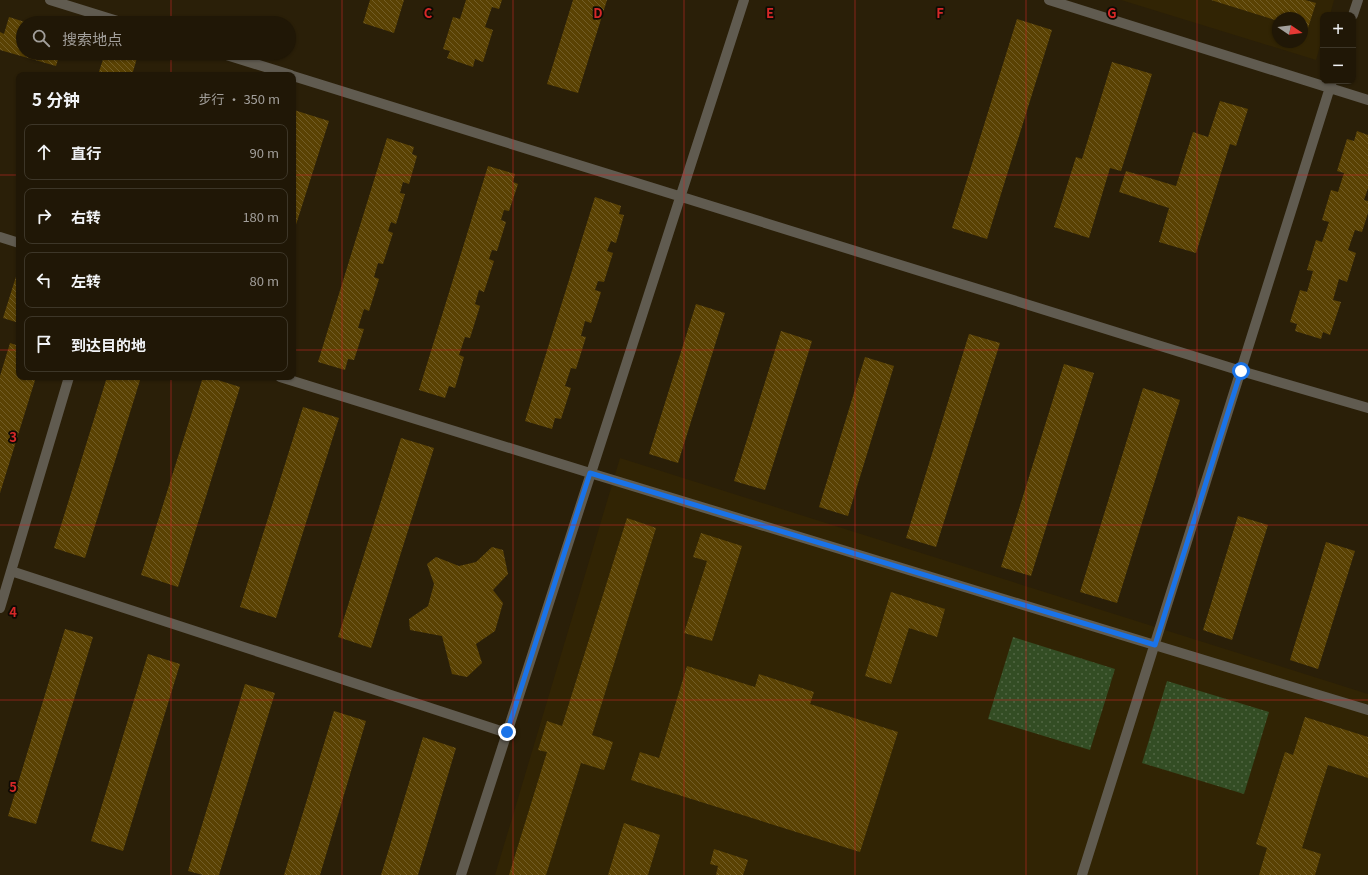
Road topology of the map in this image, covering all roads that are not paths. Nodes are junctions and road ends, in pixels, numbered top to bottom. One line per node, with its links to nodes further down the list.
1 (50, 0): 6 (lane)
2 (744, 0): 13 (lane)
3 (1049, 0): 10 (lane)
4 (1358, 0): 5 (lane)
5 (1354, 12)
6 (101, 16)
7 (243, 60): 8 (lane)
8 (282, 72)
9 (296, 76): 13 (lane)
10 (1320, 81)
11 (1331, 84): 12 (lane); 16 (lane)
12 (1368, 100)
13 (680, 196): 16 (lane); 20 (lane)
14 (0, 237): 15 (lane)
15 (16, 242)
16 (1241, 371): 19 (lane); 23 (lane)
17 (68, 380): 21 (lane)
18 (290, 380): 20 (lane)
19 (1368, 408)
20 (590, 473): 23 (lane); 25 (lane)
21 (11, 571): 22 (lane); 25 (lane)
22 (0, 608)
23 (1155, 645): 24 (lane); 27 (lane)
24 (1368, 710)
25 (507, 732): 26 (lane)
26 (461, 875)
27 (1082, 875)

